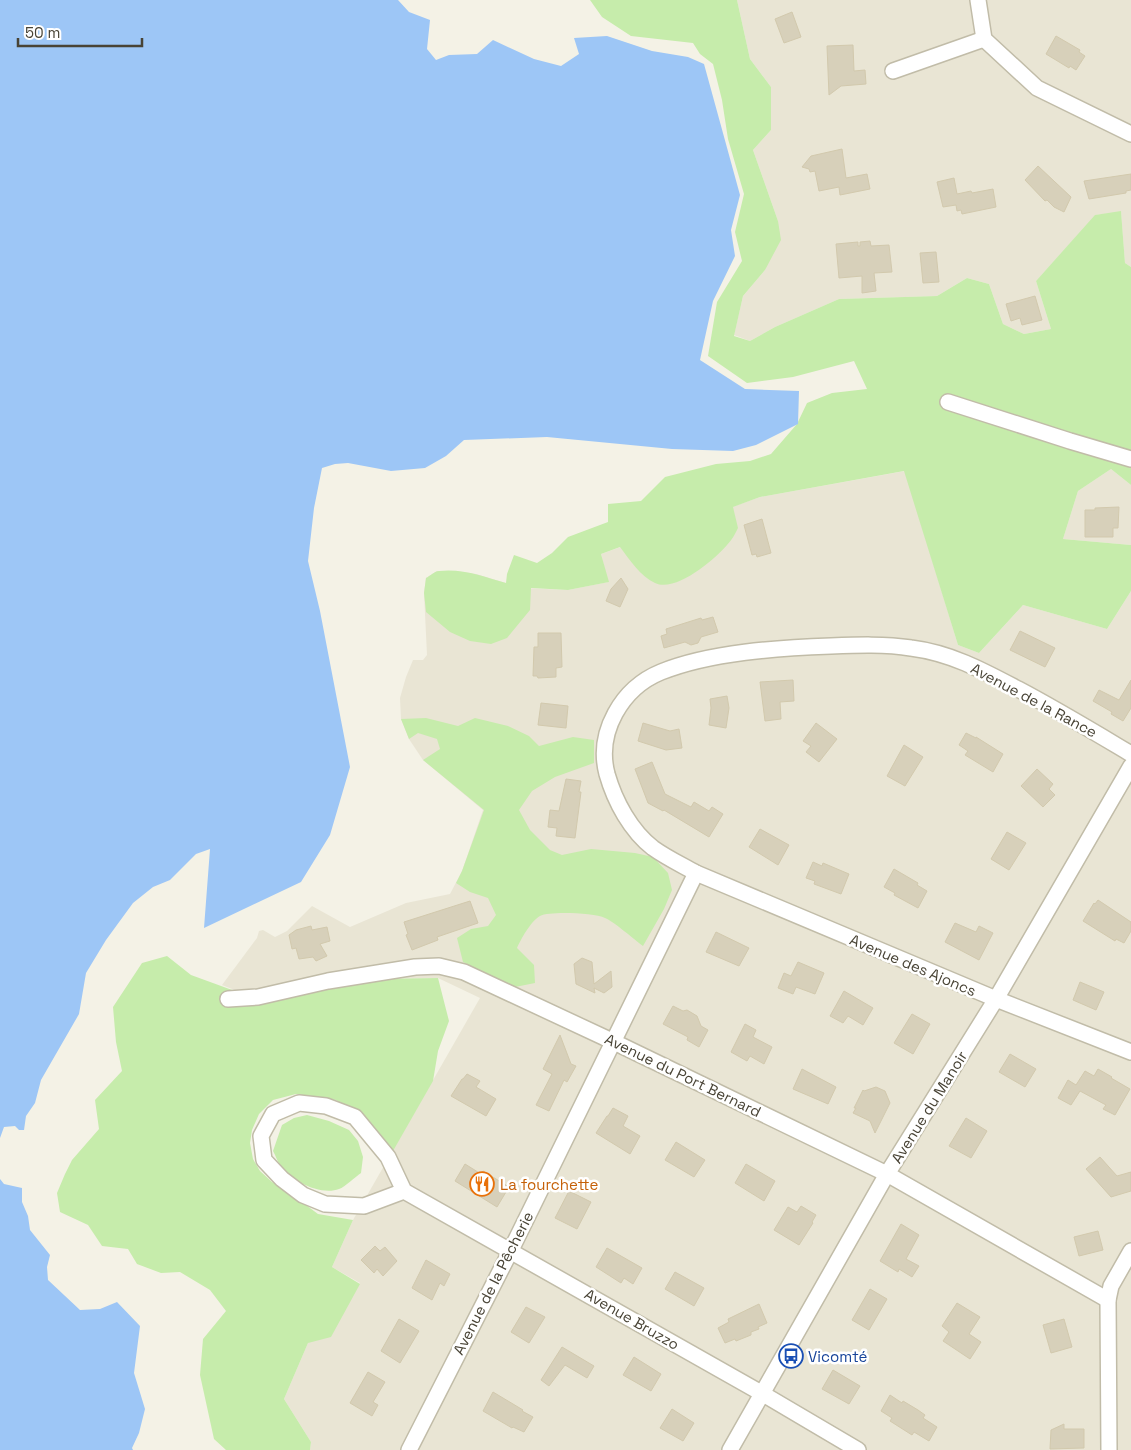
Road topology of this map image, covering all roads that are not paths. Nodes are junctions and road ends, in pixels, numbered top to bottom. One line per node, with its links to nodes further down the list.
1 (978, 0): 2 (street)
2 (984, 39): 3 (street); 4 (street)
3 (893, 71)
4 (1131, 134)
5 (948, 402): 6 (street)
6 (1131, 459)
7 (1131, 754): 9 (street, Avenue de la Rance)
8 (1131, 766): 11 (street, Avenue du Manoir)
9 (696, 873): 11 (street, Avenue des Ajoncs); 12 (street, Avenue de la Pêcherie)
10 (228, 998): 12 (street, Avenue du Port Bernard)
11 (996, 1000): 13 (street, Avenue des Ajoncs); 14 (street, Avenue du Manoir)
12 (614, 1042): 14 (street, Avenue du Port Bernard); 16 (street, Avenue de la Pêcherie)
13 (1131, 1052)
14 (887, 1174): 18 (street, Avenue du Port Bernard); 19 (street, Avenue du Manoir)
15 (404, 1190): 15 (street); 16 (street, Avenue Bruzzo)
16 (511, 1250): 19 (street, Avenue Bruzzo); 20 (street, Avenue de la Pêcherie)
17 (1131, 1251): 18 (street)
18 (1108, 1300): 23 (street)
19 (763, 1394): 21 (street, Avenue du Manoir); 22 (street, Avenue Bruzzo)
20 (409, 1450)
21 (730, 1450)
22 (858, 1450)
23 (1109, 1450)

